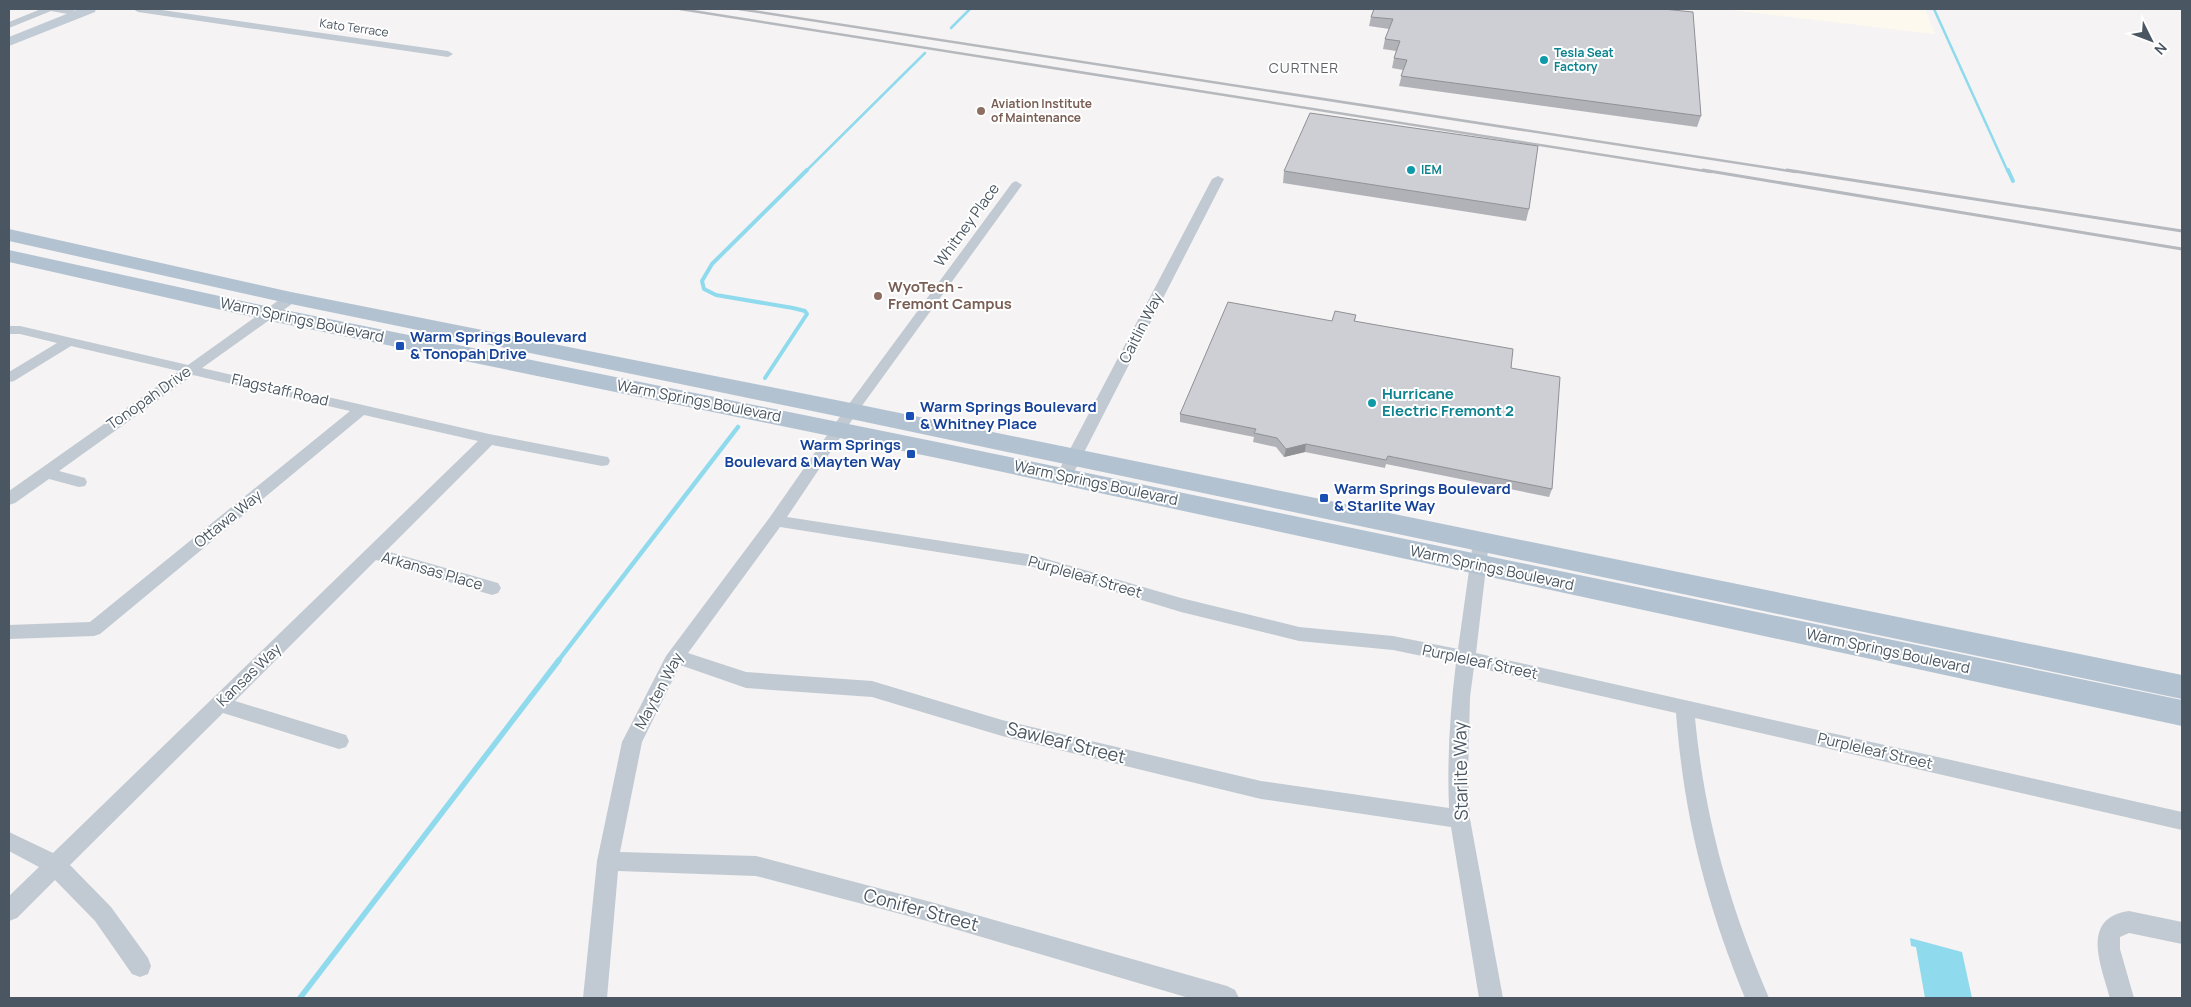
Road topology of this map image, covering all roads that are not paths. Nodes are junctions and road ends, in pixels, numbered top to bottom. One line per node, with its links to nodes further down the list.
1 (48, 9): 5 (street)
2 (55, 9): 4 (street)
3 (138, 9): 7 (street, Kato Terrace)
4 (84, 11): 6 (street)
5 (9, 25)
6 (9, 42)
7 (448, 54)
8 (1218, 179): 24 (street, Caitlin Way)
9 (1016, 185): 21 (street, Whitney Place)
10 (9, 235): 12 (main road, Warm Springs Boulevard)
11 (9, 256): 13 (main road, Warm Springs Boulevard)
12 (291, 298): 13 (street, Tonopah Drive); 17 (main road, Warm Springs Boulevard)
13 (270, 314): 16 (main road, Warm Springs Boulevard); 18 (street, Tonopah Drive)
14 (9, 330): 15 (street, Flagstaff Road)
15 (70, 341): 18 (street, Flagstaff Road); 19 (street)
16 (457, 352): 17 (main road); 21 (main road, Warm Springs Boulevard)
17 (576, 356): 21 (main road, Warm Springs Boulevard)
18 (190, 369): 20 (street, Flagstaff Road); 25 (street, Tonopah Drive)
19 (9, 378)
20 (362, 409): 22 (street, Flagstaff Road); 32 (street, Ottawa Way)
21 (844, 420): 24 (main road, Warm Springs Boulevard); 28 (street, Mayten Way)
22 (490, 439): 23 (street, Flagstaff Road); 29 (street, Kansas Way)
23 (602, 461)
24 (1069, 467): 30 (main road, Warm Springs Boulevard)
25 (45, 472): 26 (street); 27 (street, Tonopah Drive)
26 (80, 482)
27 (9, 499)
28 (776, 521): 33 (street, Mayten Way); 34 (street, Purpleleaf Street)
29 (373, 553): 31 (street, Arkansas Place); 36 (street, Kansas Way)
30 (1480, 554): 34 (street, Starlite Way); 35 (main road, Warm Springs Boulevard); 38 (main road, Warm Springs Boulevard)
31 (492, 588)
32 (9, 632)
33 (675, 656): 40 (street, Sawleaf Street); 43 (street, Mayten Way)
34 (1467, 658): 37 (street, Purpleleaf Street); 40 (street, Starlite Way)
35 (2182, 687)
36 (219, 704): 39 (street); 44 (street, Kansas Way)
37 (1685, 708): 41 (street, Purpleleaf Street); 51 (street)
38 (2182, 713)
39 (339, 741)
40 (1460, 820): 50 (street, Starlite Way)
41 (2182, 821)
42 (9, 841): 44 (street)
43 (608, 861): 48 (street, Mayten Way); 49 (street, Conifer Street)
44 (55, 865): 45 (street, Kansas Way); 47 (street)
45 (9, 910)
46 (2182, 933): 52 (street)
47 (140, 966)
48 (595, 998)
49 (1227, 998)
50 (1491, 998)
51 (1757, 998)
52 (2122, 998)

